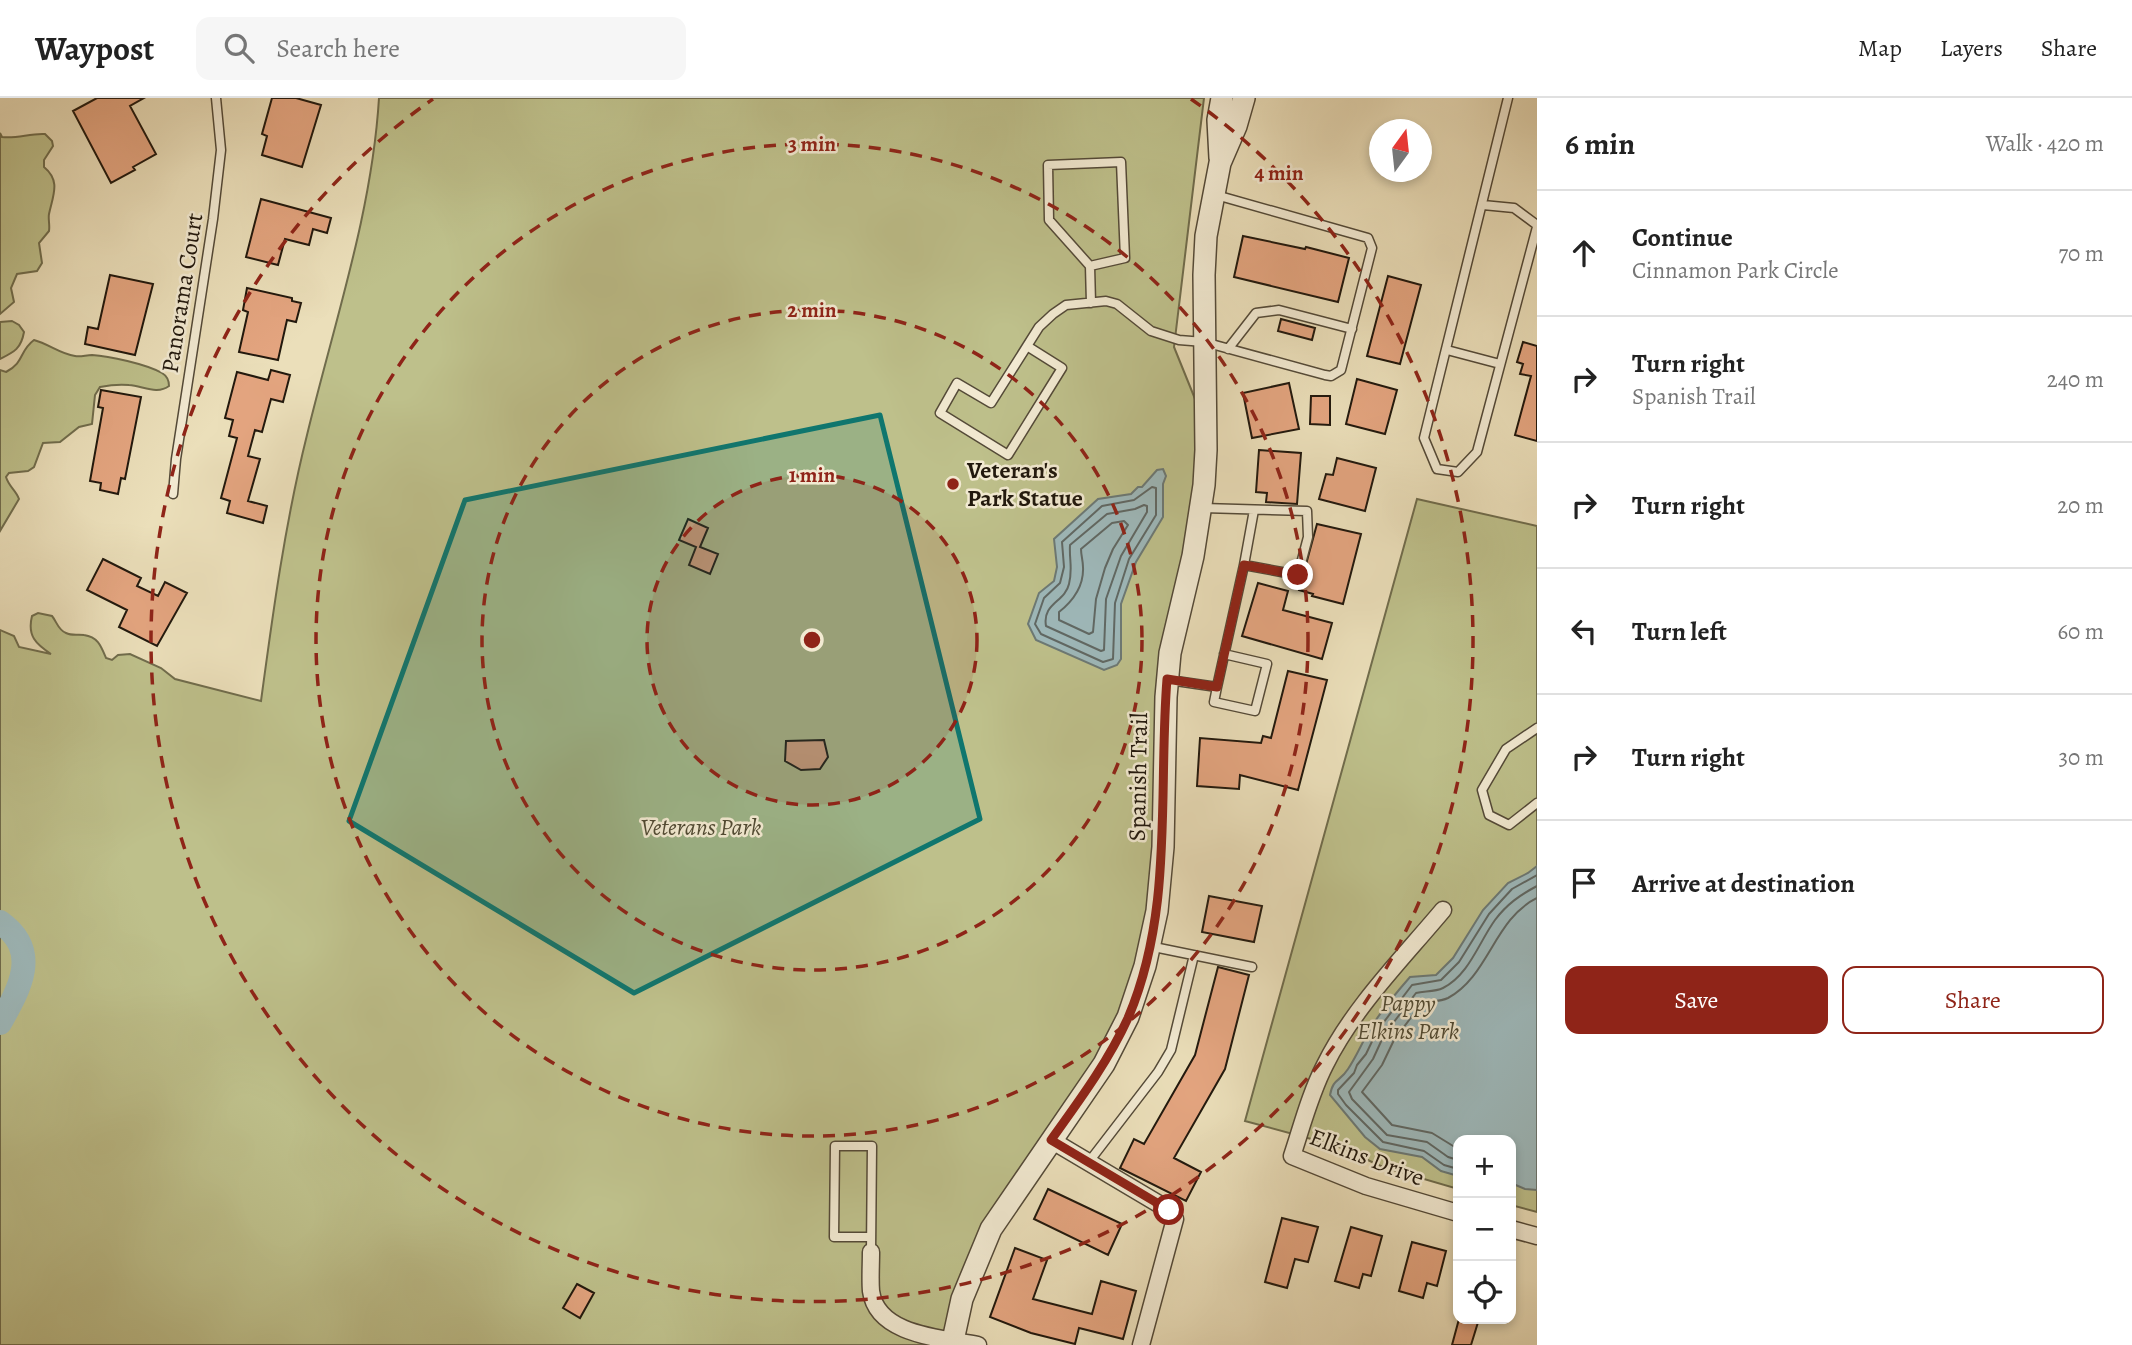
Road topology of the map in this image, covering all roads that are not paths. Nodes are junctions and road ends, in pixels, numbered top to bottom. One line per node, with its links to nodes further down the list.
1 (216, 98): 17 (lane, Panorama Court)
2 (1222, 98): 5 (street, Spanish Trail)
3 (1244, 98): 5 (street, Spanish Trail)
4 (1508, 98): 7 (lane)
5 (1220, 163): 6 (street, Spanish Trail)
6 (1213, 194): 11 (lane); 12 (street, Spanish Trail)
7 (1483, 205): 8 (lane); 15 (lane)
8 (1537, 226): 16 (lane)
9 (1090, 266): 9 (lane); 10 (lane)
10 (1091, 303): 12 (lane); 13 (lane)
11 (1352, 329): 14 (lane); 14 (lane)
12 (1204, 342): 14 (lane); 18 (street, Spanish Trail)
13 (1027, 346): 13 (lane)
14 (1228, 349)
15 (1447, 349): 16 (lane); 16 (lane)
16 (1500, 364)
17 (173, 494)
18 (1200, 508): 19 (lane); 22 (street, Spanish Trail)
19 (1254, 510): 20 (lane); 20 (lane)
20 (1244, 565): 21 (lane)
21 (1224, 654): 23 (lane); 23 (lane)
22 (1167, 679): 23 (lane); 27 (street, Spanish Trail)
23 (1217, 687)
24 (1537, 728): 25 (lane)
25 (1537, 803)
26 (1443, 910): 32 (street, Elkins Drive)
27 (1149, 946): 28 (lane); 30 (street, Spanish Trail)
28 (1194, 956): 29 (lane); 31 (lane)
29 (1252, 967)
30 (1051, 1140): 31 (street); 36 (street, Spanish Trail)
31 (1088, 1163): 38 (street)
32 (1453, 1212)
33 (1516, 1230): 34 (street)
34 (1537, 1236)
35 (871, 1244): 35 (lane); 36 (street)
36 (952, 1342): 37 (street)
37 (978, 1345)
38 (1141, 1345)

